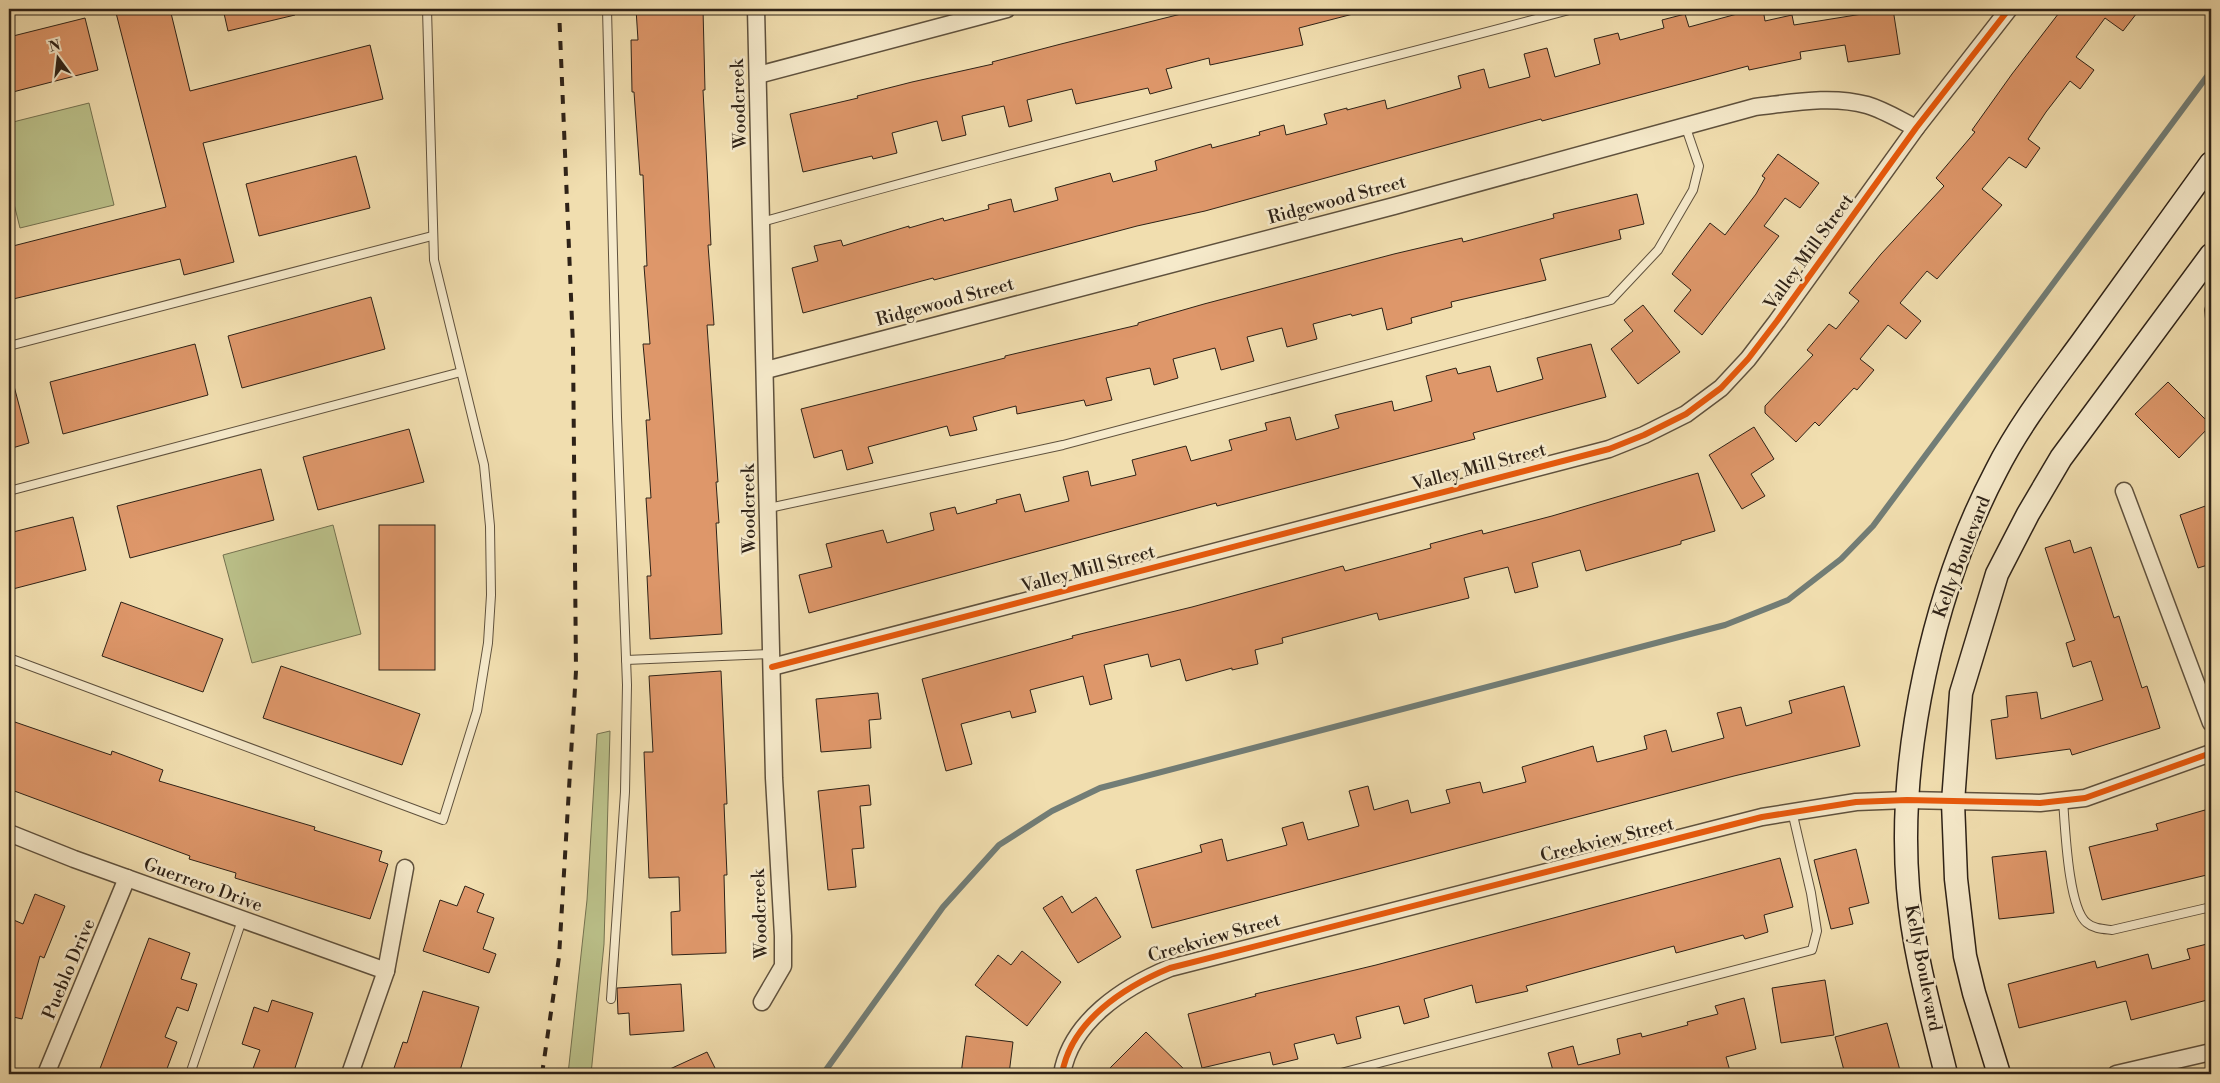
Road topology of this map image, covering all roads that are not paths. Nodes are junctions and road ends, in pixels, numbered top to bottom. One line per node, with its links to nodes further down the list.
1 (427, 9): 12 (lane)
2 (607, 9): 23 (lane)
3 (756, 9): 7 (street, Woodcreek)
4 (1007, 9): 7 (street)
5 (1573, 9): 11 (lane)
6 (2009, 9): 9 (street, Valley Mill Street)
7 (758, 74): 11 (street, Woodcreek)
8 (1686, 128): 9 (street, Ridgewood Street); 17 (street, Ridgewood Street); 21 (lane)
9 (1916, 128): 24 (street, Valley Mill Street)
10 (2211, 163): 27 (main road, Kelly Boulevard)
11 (762, 222): 17 (street, Woodcreek)
12 (432, 236): 16 (lane); 18 (lane)
13 (2211, 255): 29 (main road)
14 (2211, 304): 15 (lane)
15 (2211, 327)
16 (9, 346)
17 (766, 370): 21 (street, Woodcreek)
18 (461, 372): 19 (lane); 22 (lane)
19 (9, 491)
20 (2124, 492): 25 (street)
21 (769, 508): 24 (street, Woodcreek)
22 (9, 658)
23 (626, 660): 24 (lane); 37 (lane)
24 (772, 660): 38 (street, Woodcreek)
25 (2211, 723)
26 (2211, 753): 28 (street, Creekview Street)
27 (1908, 800): 29 (street, Creekview Street); 30 (street, Creekview Street); 45 (main road, Kelly Boulevard)
28 (2063, 800): 29 (street, Creekview Street); 34 (lane)
29 (1952, 802): 46 (main road)
30 (1792, 811): 43 (street, Creekview Street); 44 (lane)
31 (9, 833): 33 (street, Guerrero Drive)
32 (405, 868): 36 (street)
33 (127, 878): 35 (street, Guerrero Drive); 40 (street, Pueblo Drive)
34 (2211, 908)
35 (242, 920): 36 (street, Guerrero Drive); 41 (lane)
36 (386, 971): 42 (street)
37 (611, 998)
38 (762, 1002)
39 (2211, 1052): 47 (street)
40 (46, 1074)
41 (190, 1074)
42 (350, 1074)
43 (1062, 1074)
44 (1337, 1074)
45 (1946, 1074)
46 (1999, 1074)
47 (2116, 1074)

